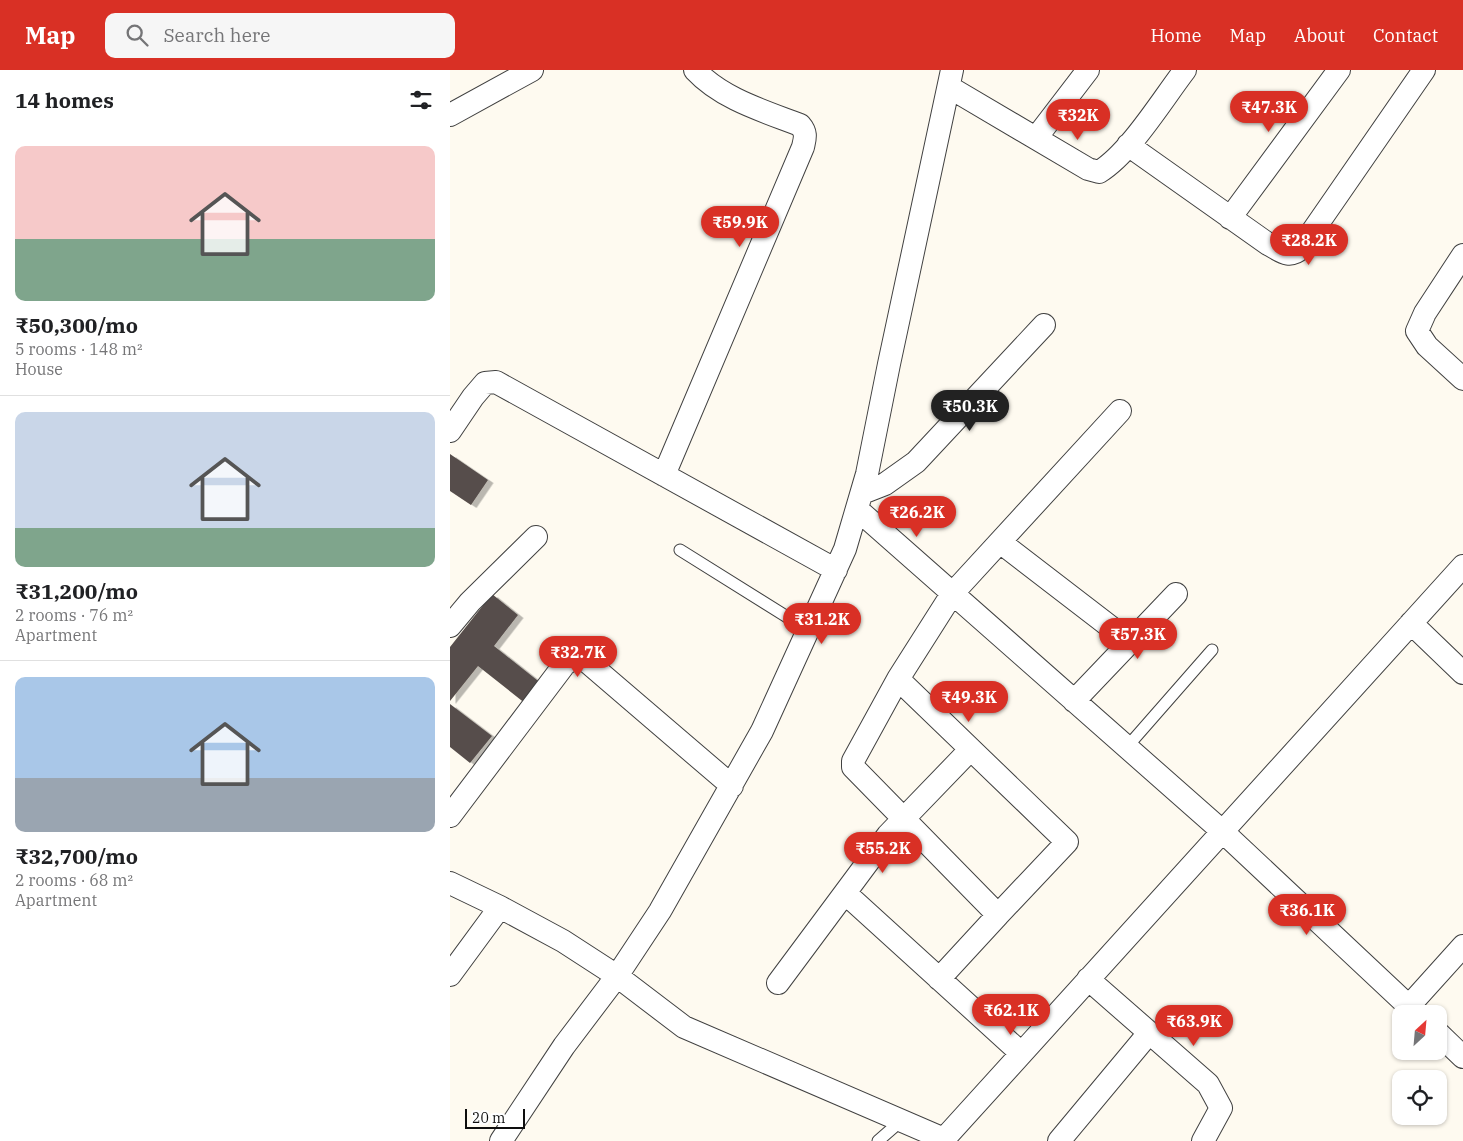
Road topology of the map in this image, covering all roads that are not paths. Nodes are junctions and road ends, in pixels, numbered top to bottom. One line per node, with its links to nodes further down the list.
1 (532, 70): 8 (street)
2 (695, 70): 17 (street)
3 (1088, 70): 9 (street)
4 (1185, 70): 10 (street)
5 (1339, 70): 11 (street)
6 (1424, 70): 11 (street)
7 (951, 79): 9 (street); 18 (street)
8 (450, 115)
9 (1036, 138): 10 (street)
10 (1128, 146): 11 (street)
11 (1230, 218)
12 (1463, 255): 14 (street)
13 (1044, 324): 18 (street)
14 (1463, 379)
15 (1120, 412): 20 (street)
16 (450, 431): 17 (street)
17 (664, 475): 23 (street)
18 (860, 501): 23 (street); 24 (street)
19 (536, 537): 27 (street)
20 (1000, 542): 24 (street); 29 (street)
21 (680, 550): 28 (lane)
22 (1463, 566): 26 (street)
23 (836, 570): 28 (street)
24 (952, 594): 32 (street); 33 (street)
25 (1176, 594): 29 (street)
26 (1411, 623): 31 (street); 39 (street)
27 (450, 626)
28 (808, 630): 36 (street)
29 (1130, 642): 33 (street)
30 (1212, 650): 34 (lane)
31 (1463, 673)
32 (898, 679): 35 (street); 38 (street)
33 (1074, 701): 34 (street)
34 (1127, 747): 39 (street)
35 (970, 750): 38 (street); 43 (street)
36 (732, 786): 37 (street); 46 (street)
37 (450, 816)
38 (904, 818): 41 (street); 43 (street)
39 (1222, 831): 48 (street); 50 (street)
40 (450, 883): 42 (street)
41 (845, 893): 47 (street); 49 (street)
42 (500, 907): 45 (street); 46 (street)
43 (998, 915): 47 (street)
44 (1463, 946): 51 (street)
45 (450, 975)
46 (618, 976): 56 (street); 58 (street)
47 (939, 979): 54 (street)
48 (1088, 980): 52 (street); 54 (street)
49 (778, 982)
50 (1408, 1005)
51 (1417, 1005)
52 (1149, 1033): 60 (street); 61 (street)
53 (1448, 1043): 55 (street)
54 (1021, 1053): 57 (street)
55 (1463, 1057)
56 (902, 1120): 57 (street); 59 (lane)
57 (946, 1140)
58 (501, 1141)
59 (878, 1141)
60 (1059, 1141)
61 (1203, 1141)

